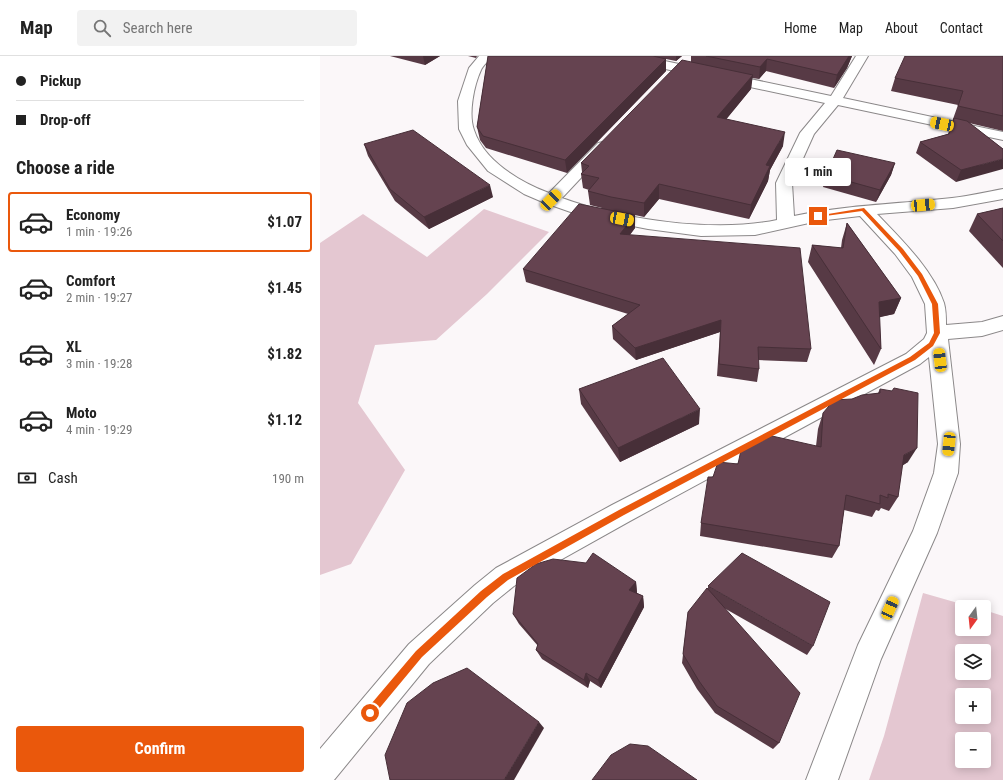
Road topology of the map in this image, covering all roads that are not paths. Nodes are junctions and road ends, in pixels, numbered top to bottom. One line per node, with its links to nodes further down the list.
1 (486, 56): 11 (street)
2 (623, 56): 5 (street)
3 (689, 56): 5 (street)
4 (862, 56): 7 (street)
5 (678, 68): 6 (street); 7 (street)
6 (667, 80)
7 (834, 102): 8 (street); 13 (street)
8 (1003, 136)
9 (612, 137): 11 (street)
10 (1003, 194): 12 (street)
11 (551, 200): 13 (street)
12 (864, 210): 13 (street); 15 (street)
13 (786, 223)
14 (1003, 323): 15 (street)
15 (937, 333): 16 (street); 17 (street)
16 (320, 773)
17 (822, 780)

